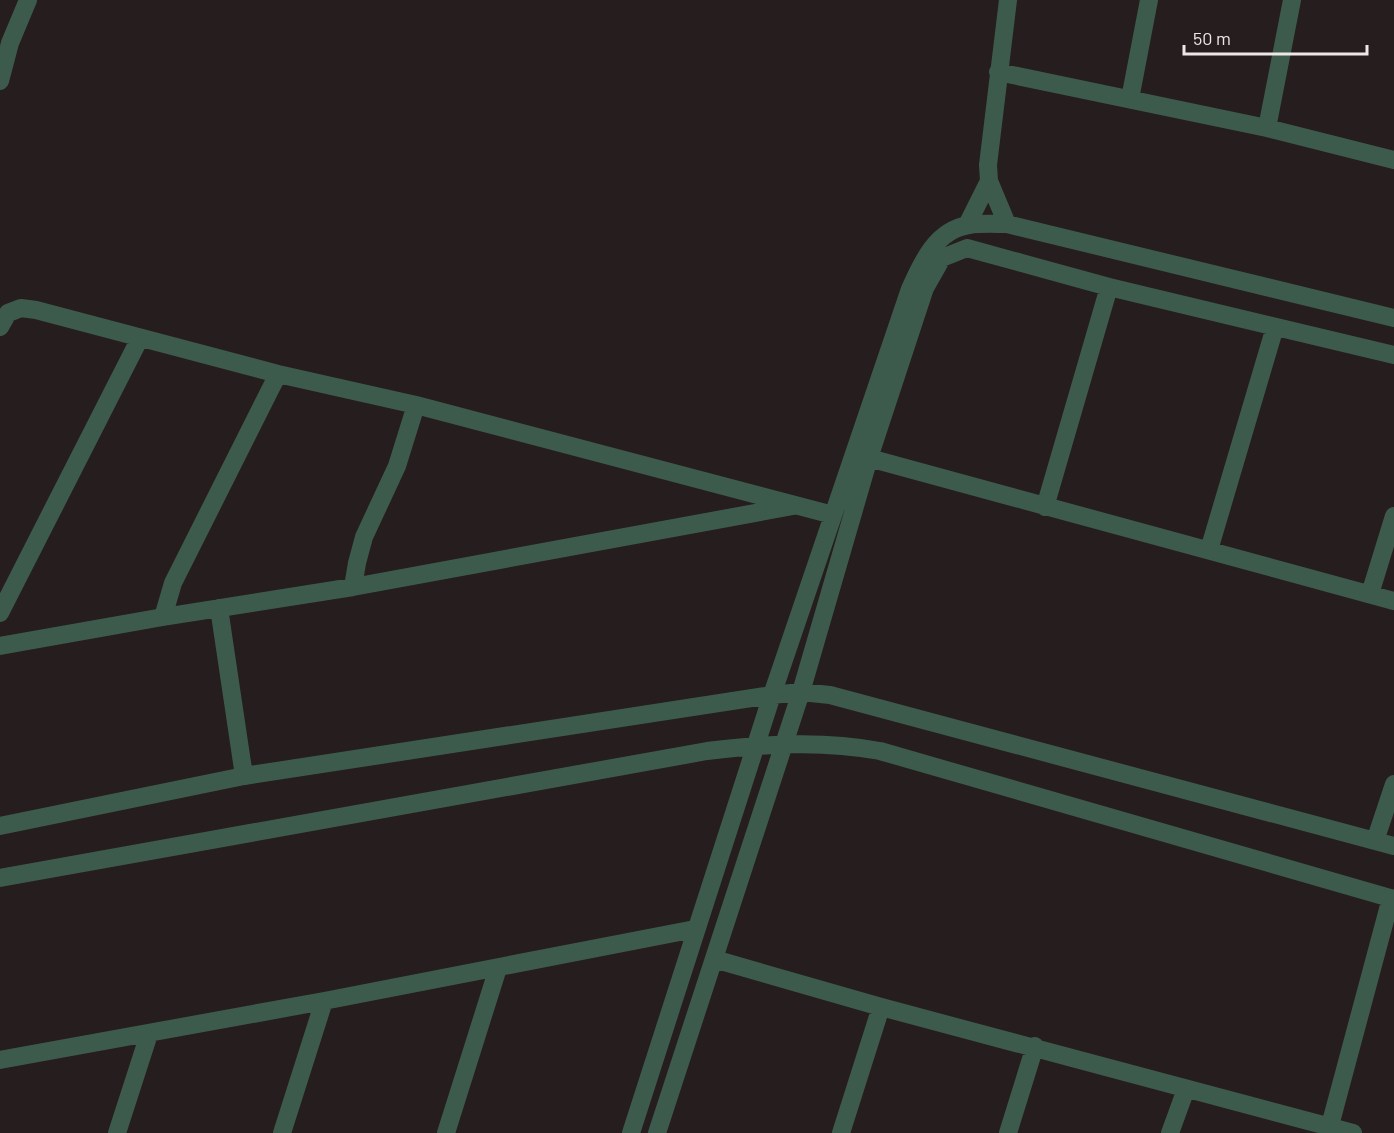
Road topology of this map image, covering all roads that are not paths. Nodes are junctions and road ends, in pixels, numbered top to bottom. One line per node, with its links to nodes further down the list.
1 (27, 0): 6 (street)
2 (1008, 0): 5 (street)
3 (1149, 0): 7 (street)
4 (1292, 0): 8 (street)
5 (998, 72): 7 (street); 10 (street)
6 (0, 81)
7 (1130, 99): 8 (street)
8 (1267, 128): 9 (street)
9 (1394, 160)
10 (989, 181): 11 (street); 12 (street)
11 (1007, 224): 12 (street); 14 (street)
12 (967, 225): 24 (street)
13 (1109, 287): 16 (street); 21 (street); 23 (street)
14 (1394, 318)
15 (0, 327): 17 (street)
16 (1275, 327): 18 (street); 26 (street)
17 (140, 338): 19 (street); 31 (street)
18 (1394, 355)
19 (278, 374): 20 (street); 32 (street)
20 (416, 405): 22 (street); 27 (street)
21 (869, 458): 23 (street); 34 (street)
22 (798, 506): 24 (street); 27 (street)
23 (1045, 507): 26 (street)
24 (833, 515): 35 (street)
25 (1394, 516): 28 (street)
26 (1209, 550): 28 (street)
27 (353, 587): 30 (street)
28 (1370, 594): 29 (street)
29 (1394, 601)
30 (219, 608): 32 (street); 38 (street)
31 (0, 613)
32 (163, 617): 33 (street)
33 (0, 646)
34 (801, 692): 35 (street); 36 (street); 41 (street)
35 (772, 695): 37 (street); 38 (street)
36 (784, 744): 37 (street); 44 (street); 46 (street)
37 (757, 745): 43 (street); 45 (street)
38 (244, 776): 40 (street)
39 (1394, 784): 41 (street)
40 (0, 826)
41 (1375, 841): 42 (street)
42 (1394, 846)
43 (0, 878)
44 (1393, 898): 54 (street)
45 (695, 929): 47 (street); 58 (street)
46 (714, 959): 49 (street); 59 (street)
47 (498, 968): 48 (street); 57 (street)
48 (324, 1001): 50 (street); 56 (street)
49 (882, 1007): 51 (street); 60 (street)
50 (149, 1034): 52 (street); 55 (street)
51 (1035, 1046): 53 (street); 61 (street)
52 (0, 1060)
53 (1186, 1089): 54 (street); 62 (street)
54 (1329, 1130): 63 (street)
55 (117, 1133)
56 (282, 1133)
57 (446, 1133)
58 (631, 1133)
59 (657, 1133)
60 (841, 1133)
61 (1008, 1133)
62 (1170, 1133)
63 (1353, 1133)

